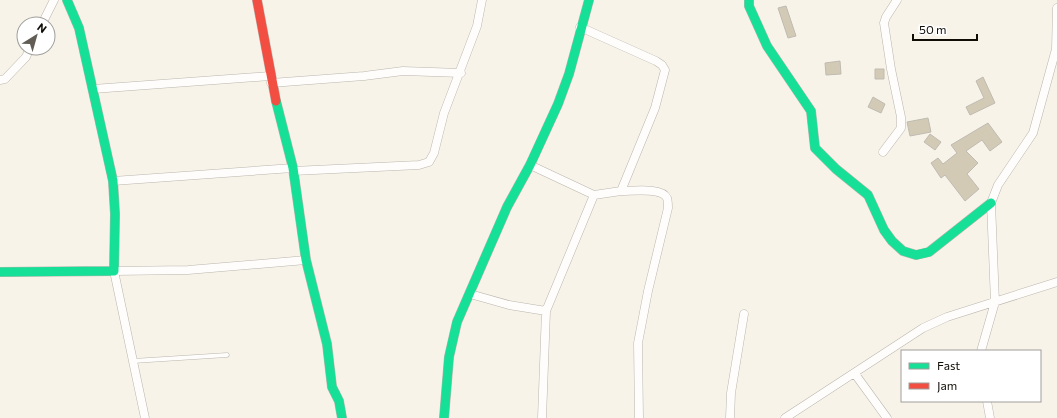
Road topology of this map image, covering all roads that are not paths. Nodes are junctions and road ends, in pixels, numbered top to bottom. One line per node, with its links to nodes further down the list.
1 (54, 0): 9 (street)
2 (67, 0): 15 (street)
3 (257, 0): 14 (street)
4 (482, 0): 12 (street)
5 (589, 0): 10 (street)
6 (749, 0): 22 (street)
7 (897, 0): 16 (street)
8 (1057, 8): 22 (street)
9 (46, 16)
10 (580, 27): 17 (street); 20 (street)
11 (26, 56): 13 (street)
12 (461, 73): 14 (street); 18 (street)
13 (2, 78)
14 (270, 80): 15 (street); 18 (street)
15 (93, 89): 19 (street)
16 (883, 152)
17 (530, 165): 21 (street); 27 (street)
18 (293, 170): 19 (street); 23 (street)
19 (113, 181): 24 (street)
20 (621, 191): 21 (street); 40 (street)
21 (594, 195): 29 (street)
22 (991, 204): 28 (street)
23 (306, 260): 24 (street); 37 (street)
24 (114, 271): 25 (street); 33 (street)
25 (0, 272)
26 (1057, 282): 28 (street)
27 (470, 294): 29 (street); 38 (street)
28 (995, 302): 31 (street); 34 (street)
29 (546, 311): 39 (street)
30 (744, 314): 41 (street)
31 (981, 350)
32 (227, 354): 33 (lane)
33 (133, 361): 36 (street)
34 (855, 374): 42 (street); 43 (street)
35 (987, 402): 44 (street)
36 (145, 418)
37 (342, 418)
38 (444, 418)
39 (542, 418)
40 (639, 418)
41 (730, 418)
42 (785, 418)
43 (887, 418)
44 (990, 418)

